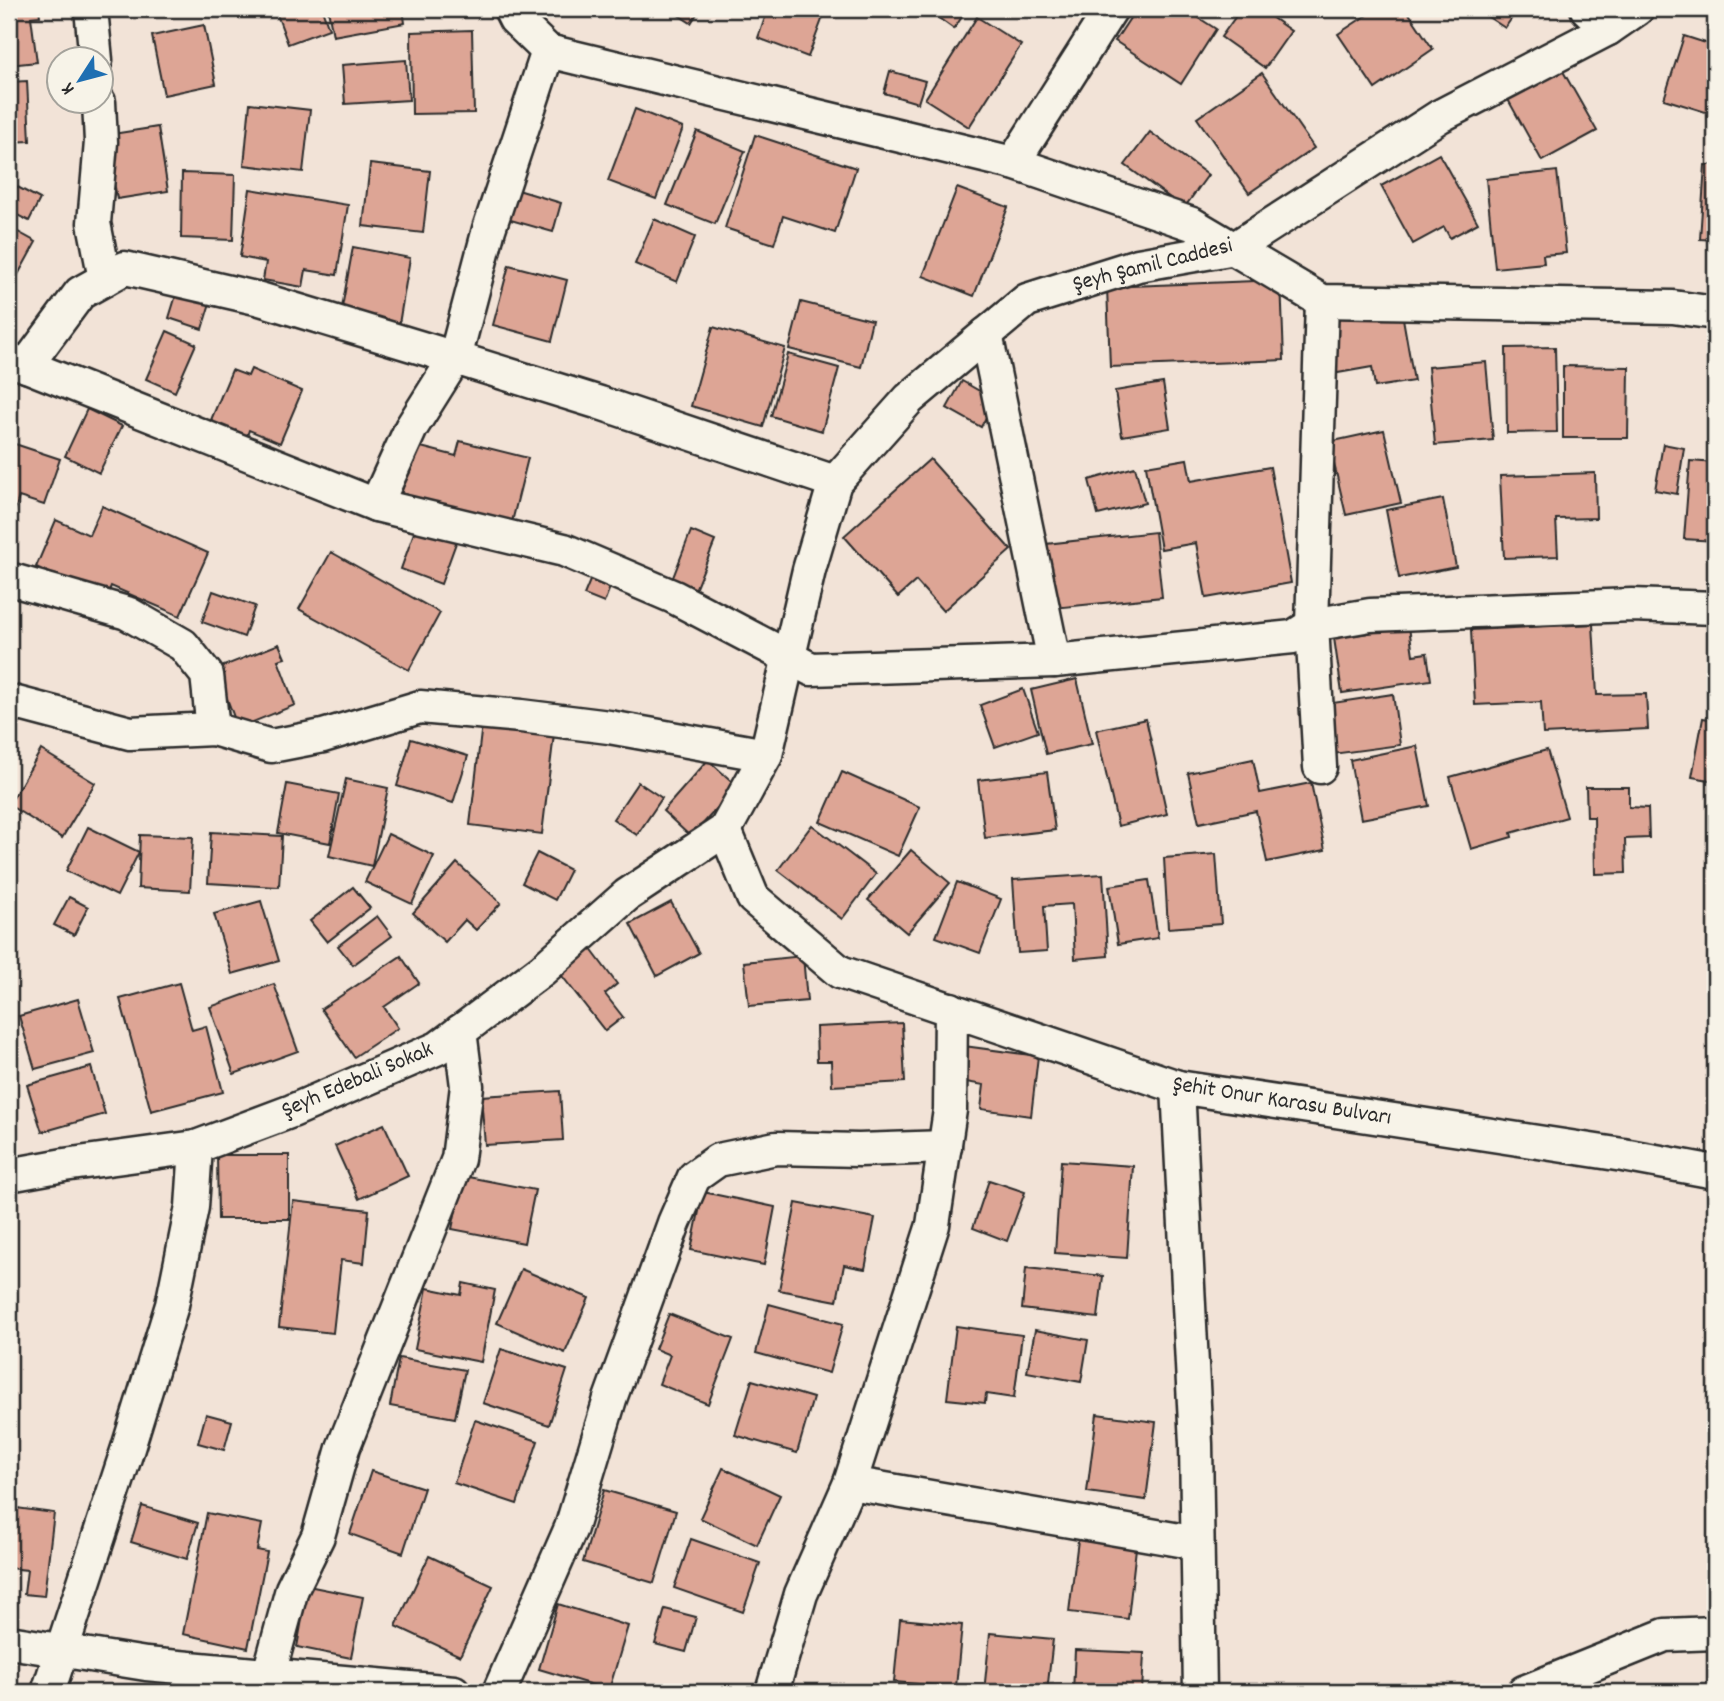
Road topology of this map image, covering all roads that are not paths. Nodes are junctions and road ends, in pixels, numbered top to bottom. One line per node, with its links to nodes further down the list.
1 (91, 9): 6 (street)
2 (510, 9): 7 (street)
3 (1111, 9): 9 (street)
4 (1637, 9): 5 (street, Şeyh Şamil Caddesi)
5 (1597, 19): 10 (street, Şeyh Şamil Caddesi)
6 (95, 46)
7 (548, 51): 9 (street); 15 (street)
8 (100, 116): 11 (street)
9 (1013, 163): 10 (street)
10 (1235, 248): 12 (street); 14 (street, Şeyh Şamil Caddesi)
11 (105, 279): 15 (street); 16 (street)
12 (1322, 301): 13 (street); 21 (street)
13 (1715, 313)
14 (986, 334): 17 (street, Şeyh Şamil Caddesi); 23 (street)
15 (455, 358): 17 (street); 18 (street)
16 (17, 362): 18 (street)
17 (835, 482): 22 (street, Şeyh Şamil Caddesi)
18 (376, 505): 22 (street)
19 (9, 579): 25 (street)
20 (1715, 608): 21 (street)
21 (1312, 625): 23 (street); 27 (street)
22 (789, 659): 23 (street); 26 (street, Şeyh Şamil Caddesi)
23 (1054, 661)
24 (9, 701): 25 (street)
25 (213, 729): 26 (street)
26 (766, 755): 28 (street, Şeyh Şamil Caddesi)
27 (1320, 767)
28 (725, 830): 29 (street, Şehit Onur Karasu Bulvarı); 30 (street, Şeyh Edebali Sokak)
29 (951, 1009): 31 (street, Şehit Onur Karasu Bulvarı); 33 (street)
30 (460, 1031): 32 (street, Şeyh Edebali Sokak); 41 (street)
31 (1178, 1087): 34 (street, Şehit Onur Karasu Bulvarı); 37 (street)
32 (196, 1147): 35 (street, Şeyh Edebali Sokak); 40 (street)
33 (945, 1147): 36 (street); 44 (street)
34 (1715, 1172)
35 (9, 1175)
36 (850, 1483): 37 (street); 45 (street)
37 (1197, 1542): 46 (street)
38 (1715, 1633): 47 (street)
39 (9, 1642): 40 (street)
40 (62, 1651): 41 (street); 42 (street)
41 (267, 1684): 43 (street)
42 (47, 1692)
43 (454, 1692)
44 (499, 1692)
45 (772, 1692)
46 (1199, 1692)
47 (1524, 1692)

